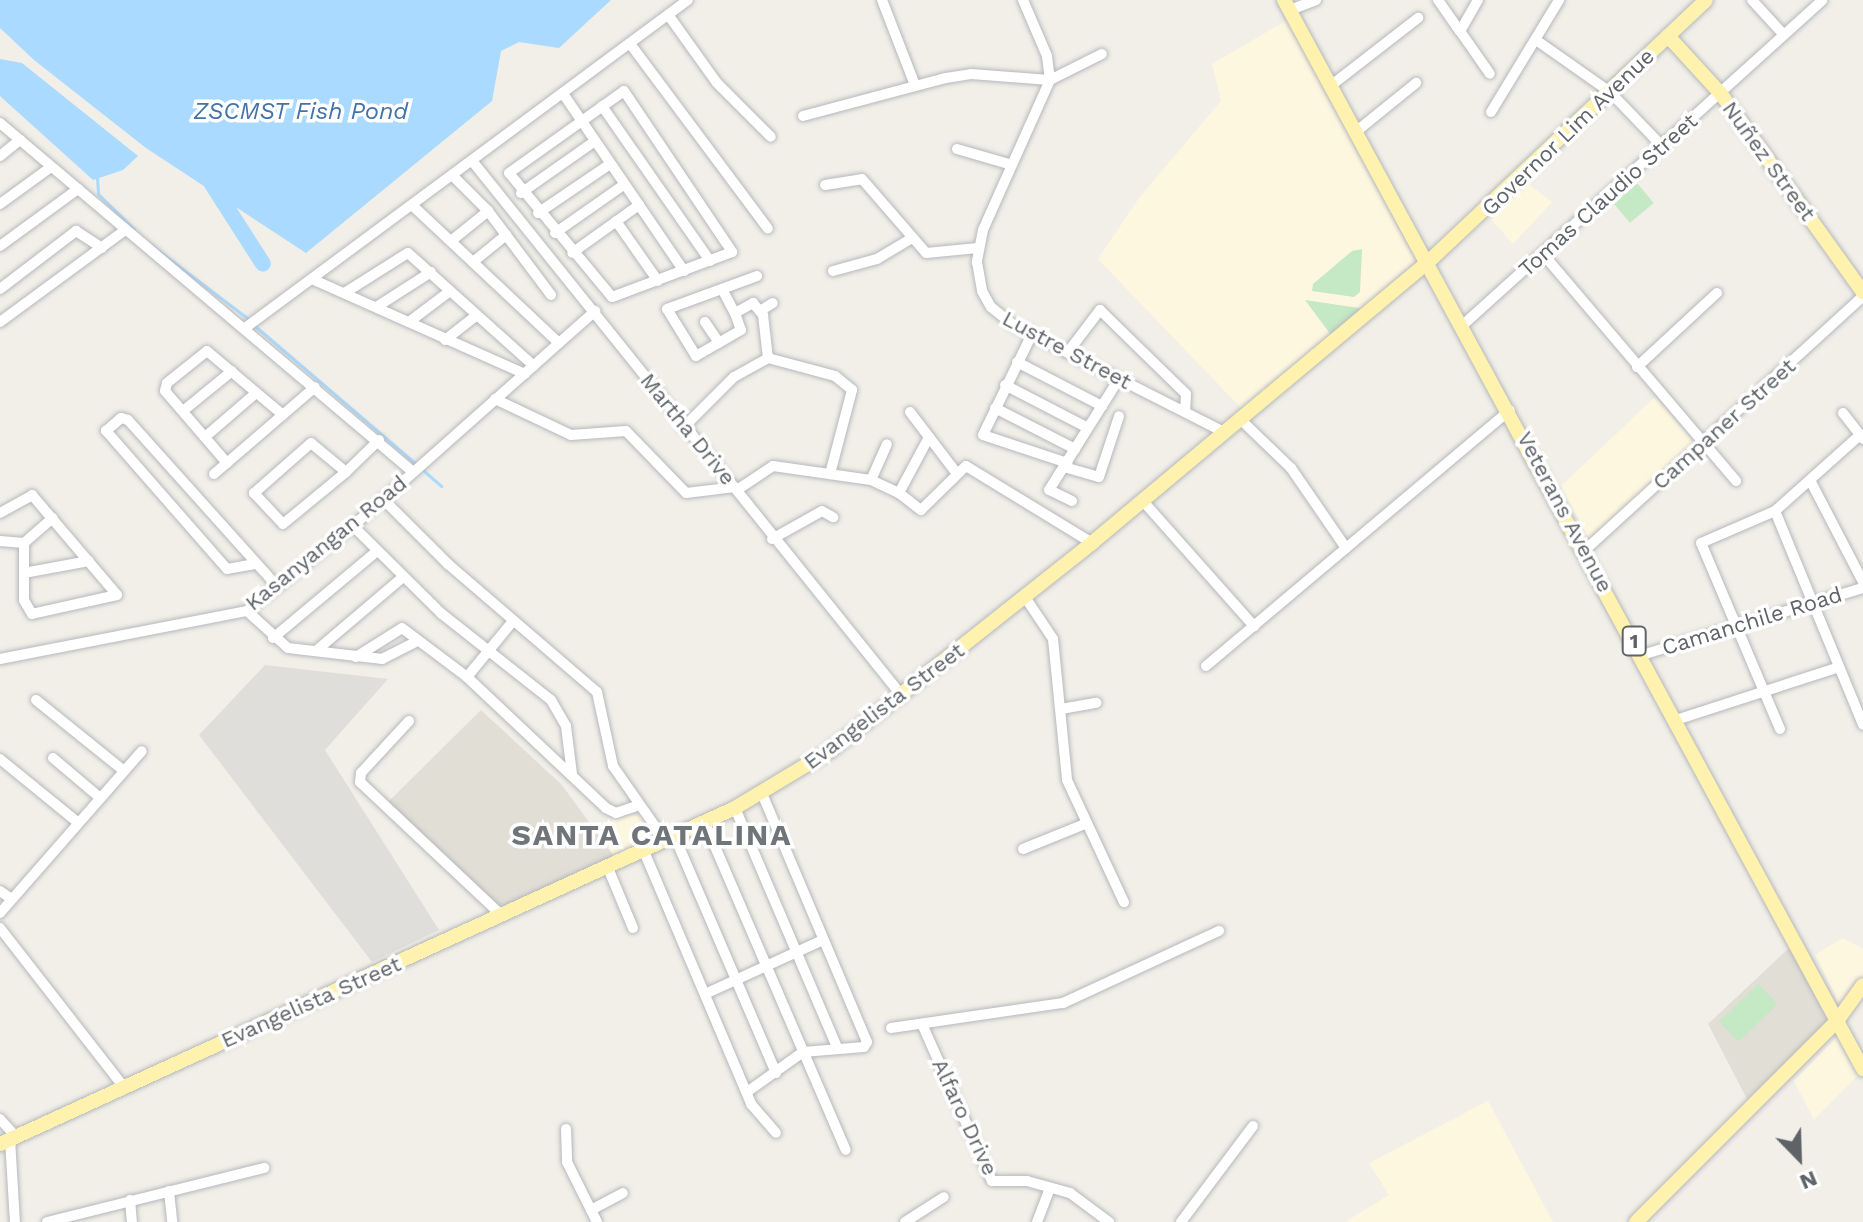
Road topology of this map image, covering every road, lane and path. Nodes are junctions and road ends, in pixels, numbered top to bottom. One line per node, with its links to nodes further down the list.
1 (688, 0): 12 (street)
2 (882, 0): 24 (street)
3 (1023, 0): 21 (street)
4 (1316, 0): 11 (street)
5 (1438, 0): 14 (street)
6 (1478, 0): 14 (street)
7 (1559, 0): 17 (street)
8 (1706, 0): 16 (main road, Governor Lim Avenue)
9 (1752, 0): 15 (street)
10 (1822, 0): 15 (street, Tomas Claudio Street)
11 (1287, 5): 23 (main road, Veterans Avenue)
12 (669, 16): 18 (street); 34 (street)
13 (1418, 18): 23 (street)
14 (1460, 31): 20 (street)
15 (1784, 35): 26 (street, Tomas Claudio Street)
16 (1668, 36): 25 (main road, Governor Lim Avenue); 26 (main road, Nuñez Street)
17 (1536, 40): 25 (street); 29 (street)
18 (631, 45): 27 (street); 55 (street)
19 (1102, 54): 21 (street)
20 (1490, 74)
21 (1050, 80): 24 (street); 42 (street, Lustre Street)
22 (1416, 83): 33 (street)
23 (1333, 84): 33 (main road, Veterans Avenue)
24 (915, 85): 30 (street)
25 (1610, 92): 37 (street); 68 (main road, Governor Lim Avenue)
26 (1721, 94): 37 (street, Tomas Claudio Street); 80 (main road, Nuñez Street)
27 (564, 95): 31 (street); 40 (street)
28 (602, 106): 31 (street); 66 (street); 66 (street)
29 (1491, 112)
30 (803, 116)
31 (580, 121): 36 (street); 48 (street)
32 (0, 123): 35 (street)
33 (1358, 130): 68 (main road, Veterans Avenue)
34 (771, 137)
35 (20, 140): 39 (street); 43 (street)
36 (595, 141): 41 (street); 48 (street)
37 (1661, 145): 65 (street, Tomas Claudio Street)
38 (957, 149): 42 (street)
39 (0, 156)
40 (473, 162): 44 (street); 84 (street, Martha Drive)
41 (610, 164): 45 (street); 53 (street)
42 (1012, 165): 63 (street, Lustre Street)
43 (51, 167): 47 (street); 49 (street)
44 (453, 176): 51 (street); 52 (street)
45 (625, 184): 50 (street); 57 (street)
46 (825, 185): 59 (street)
47 (78, 189): 56 (street); 61 (street)
48 (521, 193): 53 (street)
49 (0, 204)
50 (639, 205): 54 (street); 69 (street)
51 (413, 206): 60 (street); 73 (street)
52 (488, 211): 58 (street); 60 (street)
53 (538, 213): 57 (street)
54 (616, 221): 64 (street); 74 (street)
55 (768, 229)
56 (124, 231): 62 (street); 92 (street)
57 (555, 233): 64 (street)
58 (506, 235): 67 (street); 81 (street)
59 (910, 239): 63 (street); 70 (street)
60 (451, 241): 67 (street)
61 (0, 246)
62 (102, 248): 75 (street); 88 (street)
63 (978, 248): 93 (street, Lustre Street)
64 (572, 253): 74 (street)
65 (1543, 254): 91 (street, Tomas Claudio Street); 100 (street)
66 (710, 261): 69 (street)
67 (473, 262): 95 (street)
68 (1427, 263): 91 (main road, Veterans Avenue / 1); 117 (main road, Evangelista Street)
69 (684, 271): 74 (street)
70 (833, 271)
71 (431, 272): 77 (street); 78 (street); 83 (street)
72 (757, 276): 76 (street)
73 (314, 280): 78 (street); 92 (street)
74 (658, 281)
75 (0, 289)
76 (722, 289): 86 (street); 96 (street)
77 (450, 291): 87 (street); 89 (street)
78 (346, 292): 83 (street)
79 (1717, 293): 100 (street)
80 (1863, 294): 126 (street, Campaner Street)
81 (551, 295)
82 (773, 303): 85 (street)
83 (378, 306): 89 (street)
84 (595, 311): 95 (street, Kasanyangan Road); 118 (street, Martha Drive)
85 (760, 311): 86 (street); 98 (street)
86 (735, 313): 96 (street)
87 (476, 316): 94 (street); 101 (street)
88 (0, 322)
89 (409, 322): 94 (street)
90 (705, 322): 96 (street)
91 (1464, 324): 110 (main road, Veterans Avenue / 1)
92 (245, 328): 105 (street)
93 (1032, 334): 97 (street, Lustre Street); 99 (street)
94 (445, 340): 101 (street)
95 (559, 343): 101 (street, Kasanyangan Road)
96 (719, 343)
97 (1068, 352): 103 (street, Lustre Street); 112 (street)
98 (768, 358): 118 (street); 134 (street)
99 (1017, 362): 104 (street); 108 (street)
100 (1637, 367): 126 (street)
101 (529, 370): 107 (street, Kasanyangan Road)
102 (232, 371): 106 (street); 111 (street); 111 (street)
103 (1119, 379): 108 (street); 112 (street, Lustre Street)
104 (1005, 385): 109 (street); 119 (street)
105 (315, 387): 115 (street); 124 (street)
106 (256, 393): 115 (street); 121 (street)
107 (495, 399): 132 (street, Kasanyangan Road); 138 (street)
108 (1102, 406): 119 (street)
109 (995, 408): 127 (street); 129 (street)
110 (1510, 410): 152 (street); 153 (main road, Veterans Avenue / 1)
111 (183, 411): 121 (street)
112 (1185, 411): 120 (street, Lustre Street)
113 (910, 412): 122 (street)
114 (1843, 413): 123 (street)
115 (283, 415): 128 (street)
116 (1119, 416): 129 (street)
117 (1240, 419): 120 (main road, Evangelista Street); 152 (street)
118 (683, 428): 138 (street, Martha Drive)
119 (1088, 428): 127 (street)
120 (1224, 432): 141 (main road, Evangelista Street)
121 (205, 437): 128 (street)
122 (929, 437): 130 (street); 139 (street)
123 (1862, 437): 137 (street)
124 (379, 440): 131 (street); 132 (street)
125 (887, 444): 135 (street)
126 (1702, 444): 136 (street); 153 (street, Campaner Street)
127 (1075, 449): 129 (street)
128 (227, 463): 133 (street)
129 (1066, 465): 142 (street)
130 (955, 471): 139 (street); 151 (street)
131 (346, 472): 131 (street)
132 (413, 472): 140 (street, Kasanyangan Road)
133 (214, 474)
134 (830, 474): 135 (street); 138 (street)
135 (871, 480): 139 (street)
136 (1736, 481)
137 (1811, 482): 143 (street); 159 (street)
138 (736, 488): 148 (street, Martha Drive)
139 (899, 493)
140 (384, 500): 147 (street, Kasanyangan Road); 164 (street)
141 (1142, 500): 151 (main road, Evangelista Street); 165 (street)
142 (1072, 501)
143 (1775, 511): 162 (street); 166 (street)
144 (0, 513): 146 (street)
145 (833, 517): 148 (street)
146 (53, 518): 150 (street); 155 (street)
147 (353, 526): 154 (street); 160 (street, Kasanyangan Road)
148 (772, 539): 178 (street, Martha Drive)
149 (0, 541): 150 (street)
150 (24, 543): 157 (street)
151 (1092, 543): 161 (main road, Evangelista Street)
152 (1346, 548): 165 (street)
153 (1584, 551): 171 (main road, Veterans Avenue / 1)
154 (376, 552): 158 (street); 167 (street)
155 (89, 561): 157 (street); 157 (street)
156 (255, 564): 156 (street); 160 (street)
157 (24, 573)
158 (403, 577): 169 (street); 170 (street)
159 (1863, 585): 162 (street, Camanchile Road)
160 (278, 587): 163 (street, Kasanyangan Road)
161 (1025, 597): 178 (main road, Evangelista Street); 181 (street)
162 (1812, 603): 166 (street, Camanchile Road); 175 (street)
163 (247, 611): 167 (street); 173 (street, Kasanyangan Road)
164 (513, 621): 169 (street); 193 (street)
165 (1254, 626): 174 (street)
166 (1735, 626): 171 (street, Camanchile Road); 177 (street)
167 (273, 638): 170 (street)
168 (415, 642): 172 (street); 172 (street); 176 (street)
169 (490, 649): 176 (street); 190 (street)
170 (317, 650): 172 (street)
171 (1642, 655): 182 (main road, Veterans Avenue / 1)
172 (356, 657)
173 (0, 659)
174 (1206, 666)
175 (1839, 667): 177 (street); 184 (street)
176 (467, 677): 190 (street)
177 (1762, 691): 182 (street); 185 (street)
178 (902, 696): 191 (main road, Evangelista Street)
179 (36, 700): 189 (street)
180 (1096, 703): 181 (street)
181 (1061, 709): 197 (street)
182 (1676, 720): 215 (main road, Veterans Avenue / 1)
183 (409, 721): 205 (street)
184 (1863, 725)
185 (1780, 729)
186 (142, 751): 189 (street)
187 (53, 758): 192 (street)
188 (0, 759): 195 (street)
189 (124, 771): 192 (street)
190 (572, 774): 193 (street)
191 (761, 791): 194 (main road, Evangelista Street); 209 (street)
192 (99, 797): 195 (street)
193 (639, 805): 198 (street)
194 (735, 808): 196 (main road, Evangelista Street); 210 (street)
195 (76, 821): 202 (street)
196 (704, 821): 198 (main road, Evangelista Street); 211 (street)
197 (1085, 824): 200 (street); 203 (street)
198 (669, 837): 199 (main road, Evangelista Street); 212 (street)
199 (643, 849): 201 (main road, Evangelista Street); 214 (street)
200 (1023, 849)
201 (608, 868): 205 (main road, Evangelista Street); 207 (street)
202 (5, 895): 204 (street)
203 (1124, 902)
204 (0, 913)
205 (502, 916): 222 (main road, Evangelista Street)
206 (0, 928): 222 (street)
207 (633, 928)
208 (1219, 931): 216 (street)
209 (823, 940): 210 (street); 218 (street)
210 (796, 953): 211 (street); 218 (street)
211 (767, 966): 212 (street); 219 (street)
212 (738, 979): 214 (street); 221 (street)
213 (1863, 985): 215 (main road)
214 (705, 994): 223 (street)
215 (1837, 1021): 220 (main road, Veterans Avenue / 1); 246 (main road)
216 (922, 1024): 217 (street); 231 (street, Alfaro Drive)
217 (891, 1028)
218 (837, 1047): 219 (street)
219 (803, 1052): 221 (street); 229 (street)
220 (1863, 1069)
221 (776, 1073): 223 (street)
222 (124, 1087): 228 (main road, Evangelista Street)
223 (747, 1092): 227 (street)
224 (0, 1119): 228 (street)
225 (1253, 1126): 245 (street)
226 (566, 1129): 236 (street)
227 (776, 1133)
228 (9, 1140): 237 (street)
229 (846, 1150)
230 (264, 1168): 232 (street)
231 (1049, 1190): 243 (street); 244 (street, Alfaro Drive)
232 (169, 1191): 235 (street); 240 (street)
233 (623, 1193): 236 (street)
234 (944, 1197): 242 (street)
235 (130, 1200): 238 (street); 239 (street)
236 (591, 1210): 241 (street)
237 (15, 1222)
238 (47, 1222)
239 (132, 1222)
240 (172, 1222)
241 (597, 1222)
242 (905, 1222)
243 (1037, 1222)
244 (1109, 1222)
245 (1181, 1222)
246 (1636, 1222)

